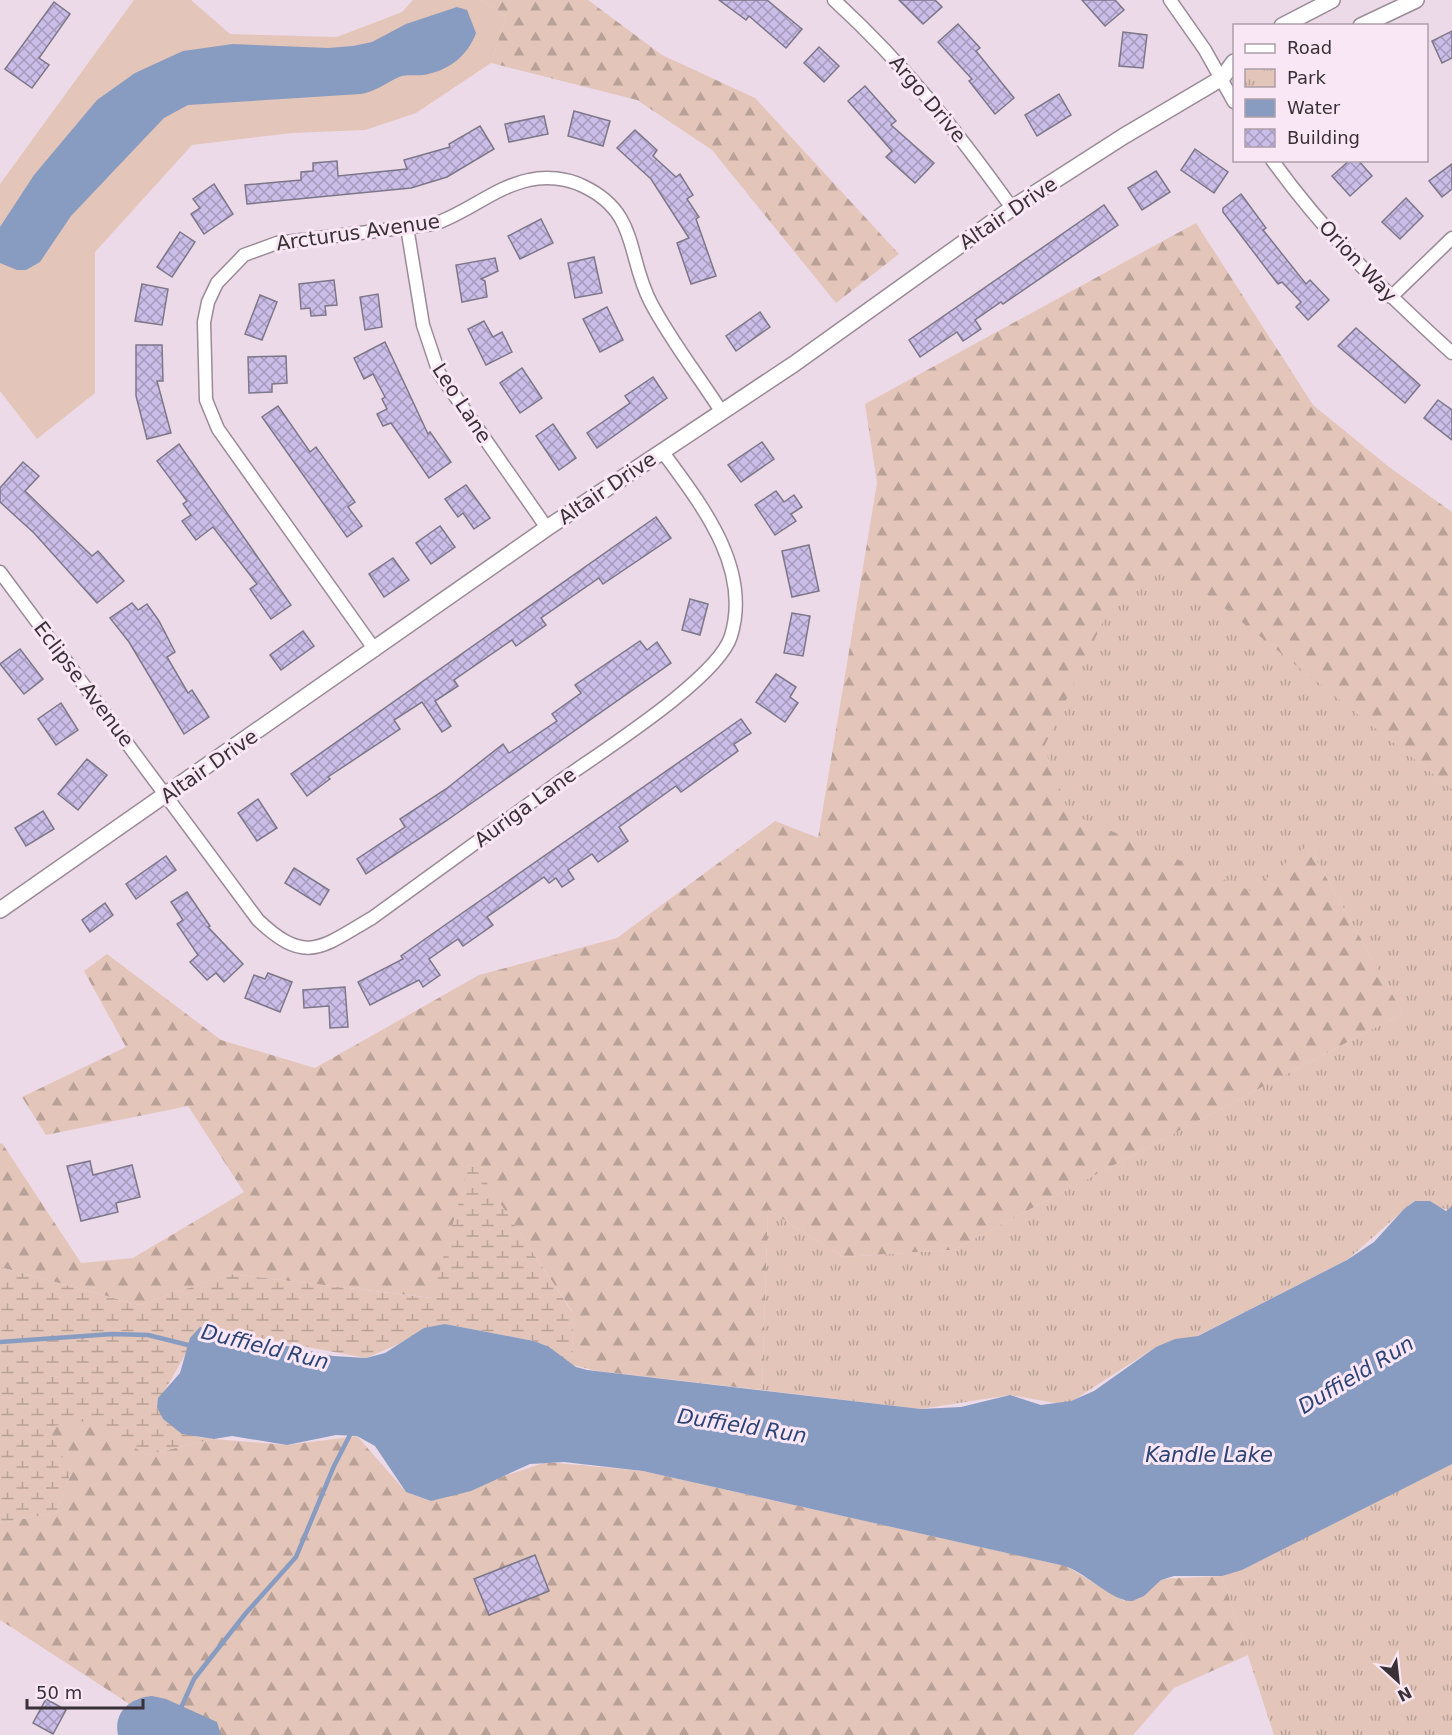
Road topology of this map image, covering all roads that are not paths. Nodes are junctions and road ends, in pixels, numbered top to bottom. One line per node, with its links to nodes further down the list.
1 (834, 0): 10 (street, Argo Drive)
2 (1170, 0): 7 (street)
3 (1332, 0): 5 (street)
4 (1416, 0): 6 (street)
5 (1286, 24)
6 (1364, 24)
7 (1228, 78): 8 (street); 10 (street, Altair Drive)
8 (1233, 98)
9 (1273, 162): 13 (street, Orion Way)
10 (1012, 208): 15 (street, Altair Drive)
11 (407, 227): 15 (street, Arcturus Avenue); 17 (street, Leo Lane); 19 (street, Arcturus Avenue)
12 (1452, 238): 13 (street)
13 (1391, 297): 14 (street, Orion Way)
14 (1452, 353)
15 (721, 411): 16 (street, Altair Drive)
16 (662, 452): 17 (street, Altair Drive); 20 (street, Auriga Lane)
17 (547, 528): 19 (street, Altair Drive)
18 (0, 572): 20 (street, Eclipse Avenue)
19 (375, 650): 20 (street, Altair Drive)
20 (167, 795): 21 (street, Altair Drive)
21 (0, 910)

